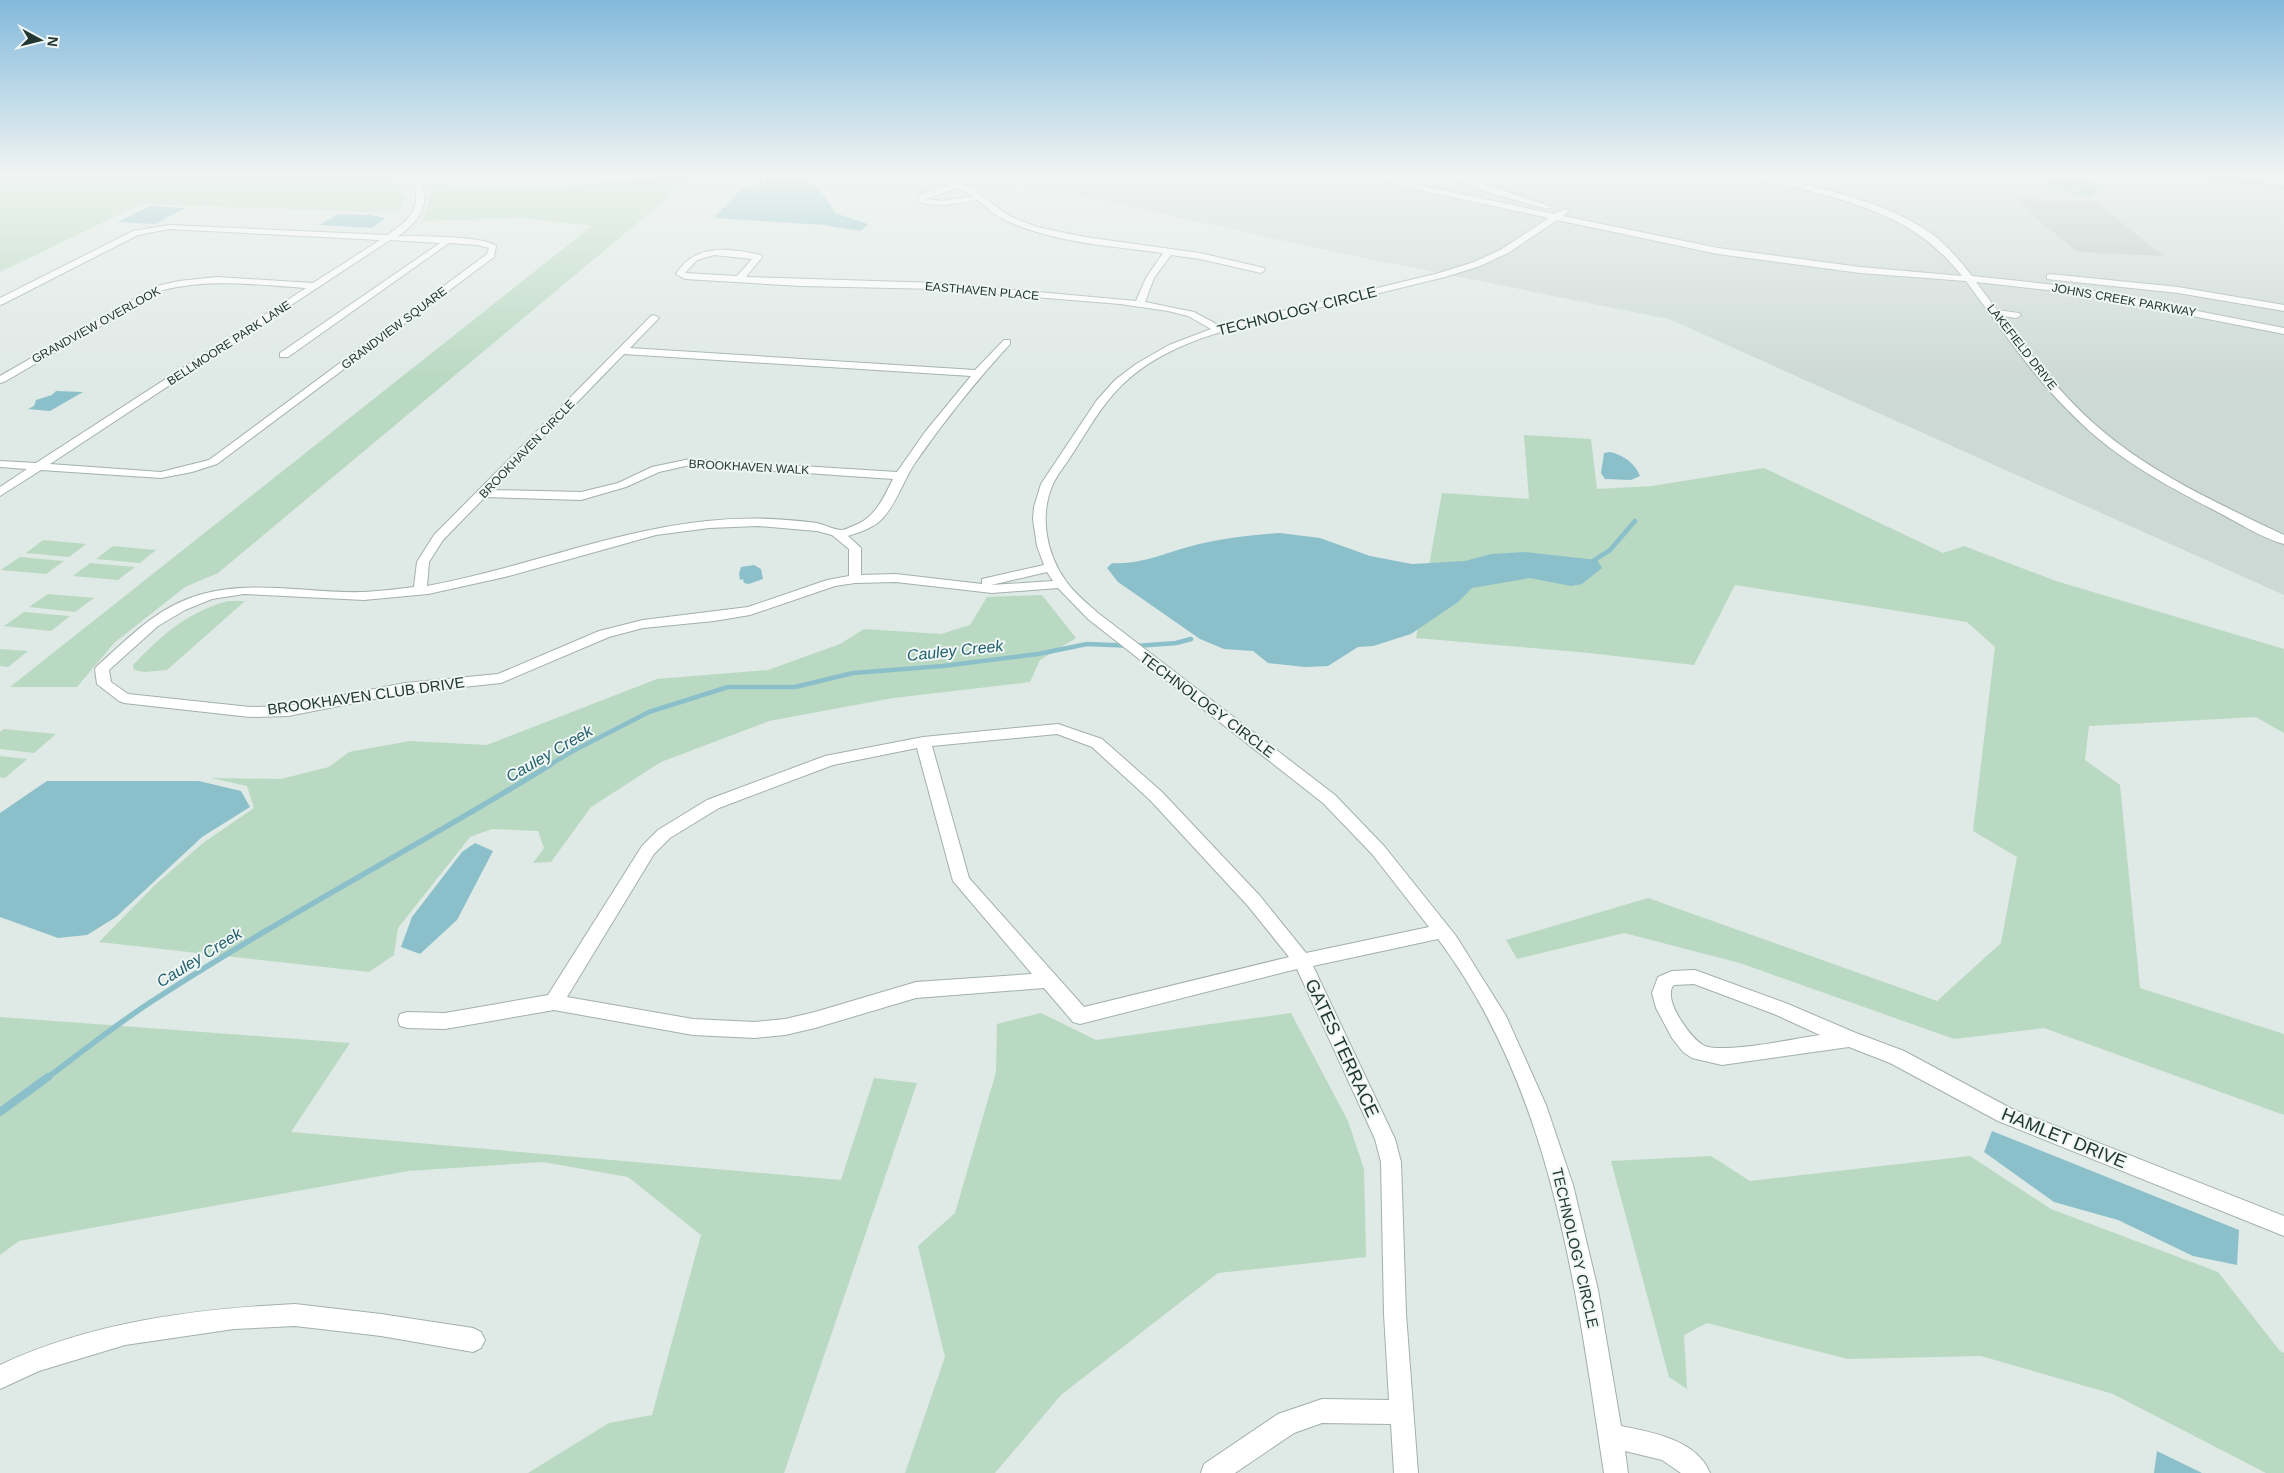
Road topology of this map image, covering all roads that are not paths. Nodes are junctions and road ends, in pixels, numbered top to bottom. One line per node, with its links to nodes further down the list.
1 (117, 243): 15 (street, GRANDVIEW SQUARE)
2 (383, 243): 14 (street, BELLMOORE PARK LANE)
3 (444, 243): 25 (street)
4 (480, 243): 29 (street, GRANDVIEW SQUARE)
5 (1106, 243): 10 (street)
6 (1517, 243): 21 (street, TECHNOLOGY CIRCLE)
7 (1683, 243): 12 (street, JOHNS CREEK PARKWAY)
8 (1713, 243): 12 (street, JOHNS CREEK PARKWAY)
9 (1936, 243): 12 (street, LAKEFIELD DRIVE)
10 (1169, 251): 11 (street); 16 (street)
11 (1261, 270)
12 (1966, 275): 17 (street, JOHNS CREEK PARKWAY); 18 (street, LAKEFIELD DRIVE); 22 (street, JOHNS CREEK PARKWAY)
13 (740, 279): 13 (street, EASTHAVEN PLACE); 16 (street, EASTHAVEN PLACE)
14 (315, 286): 27 (street, GRANDVIEW OVERLOOK); 29 (street, BELLMOORE PARK LANE)
15 (0, 302)
16 (1140, 303): 21 (street, EASTHAVEN PLACE)
17 (2284, 308)
18 (1995, 314): 19 (street); 34 (street, LAKEFIELD DRIVE)
19 (2016, 315)
20 (654, 318): 24 (street, BROOKHAVEN CIRCLE)
21 (1219, 330): 35 (street, TECHNOLOGY CIRCLE)
22 (2284, 331)
23 (1008, 342): 26 (street)
24 (623, 351): 26 (street); 32 (street, BROOKHAVEN CIRCLE)
25 (284, 355)
26 (978, 373): 30 (street)
27 (0, 380)
28 (0, 464): 29 (street)
29 (40, 467): 31 (street, BELLMOORE PARK LANE)
30 (900, 476): 32 (street, BROOKHAVEN WALK); 33 (street)
31 (0, 492)
32 (484, 493): 39 (street, BROOKHAVEN CIRCLE)
33 (840, 535): 36 (street); 39 (street, BROOKHAVEN CLUB DRIVE)
34 (2284, 540)
35 (1051, 567): 37 (street, BROOKHAVEN CLUB DRIVE); 38 (street, TECHNOLOGY CIRCLE)
36 (855, 579): 37 (street, BROOKHAVEN CLUB DRIVE); 39 (street, BROOKHAVEN CLUB DRIVE)
37 (1006, 583): 38 (street, BROOKHAVEN CLUB DRIVE)
38 (1061, 584): 41 (street, TECHNOLOGY CIRCLE)
39 (420, 591)
40 (923, 742): 42 (street, GATES TERRACE); 43 (street); 44 (street)
41 (1442, 931): 42 (street); 51 (street, TECHNOLOGY CIRCLE)
42 (1302, 962): 43 (street); 50 (street, GATES TERRACE)
43 (1048, 980): 44 (street)
44 (554, 1002): 45 (street)
45 (407, 1020)
46 (1849, 1039): 46 (street, HAMLET DRIVE); 47 (street, HAMLET DRIVE)
47 (2284, 1226)
48 (474, 1340): 49 (street)
49 (0, 1376)
50 (1403, 1412): 52 (street); 53 (street, GATES TERRACE)
51 (1610, 1436): 54 (street, TECHNOLOGY CIRCLE); 55 (street)
52 (1213, 1473)
53 (1406, 1473)
54 (1616, 1473)
55 (1698, 1473)

